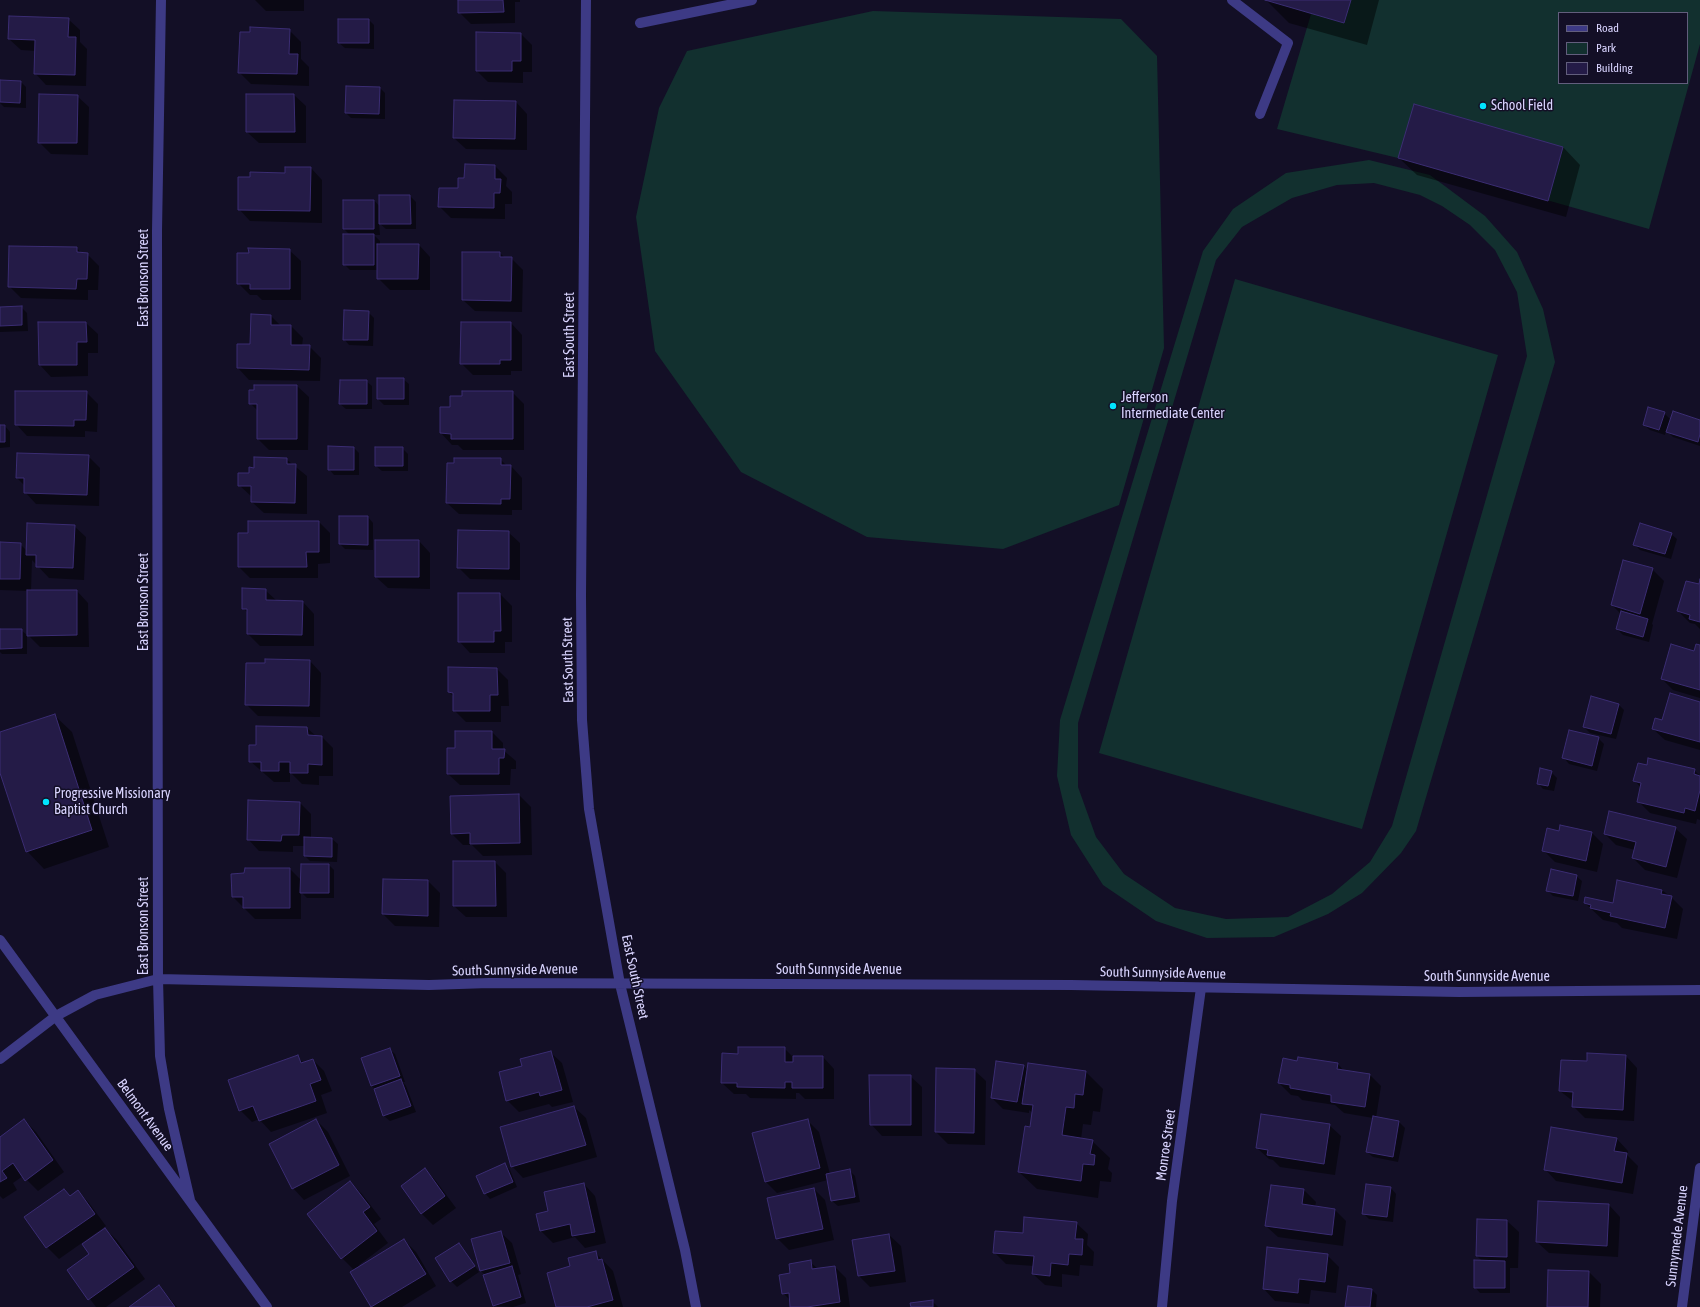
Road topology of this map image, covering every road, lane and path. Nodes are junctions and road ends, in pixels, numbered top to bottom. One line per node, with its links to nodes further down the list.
1 (161, 0): 8 (street, East Bronson Street)
2 (586, 0): 9 (street, East South Street)
3 (752, 0): 5 (street)
4 (1232, 0): 6 (street)
5 (640, 23)
6 (1260, 114)
7 (0, 940): 12 (street, Belmont Avenue)
8 (158, 979): 9 (street, South Sunnyside Avenue); 12 (street, South Sunnyside Avenue); 15 (street, East Bronson Street)
9 (620, 984): 10 (street, South Sunnyside Avenue); 17 (street, East South Street)
10 (1201, 988): 11 (street, South Sunnyside Avenue); 18 (street, Monroe Street)
11 (1700, 990)
12 (56, 1016): 13 (street, South Sunnyside Avenue); 15 (street, Belmont Avenue)
13 (0, 1059)
14 (1700, 1168): 19 (street, Sunnymede Avenue)
15 (190, 1200): 16 (street, Belmont Avenue)
16 (267, 1307)
17 (696, 1307)
18 (1162, 1307)
19 (1682, 1307)

